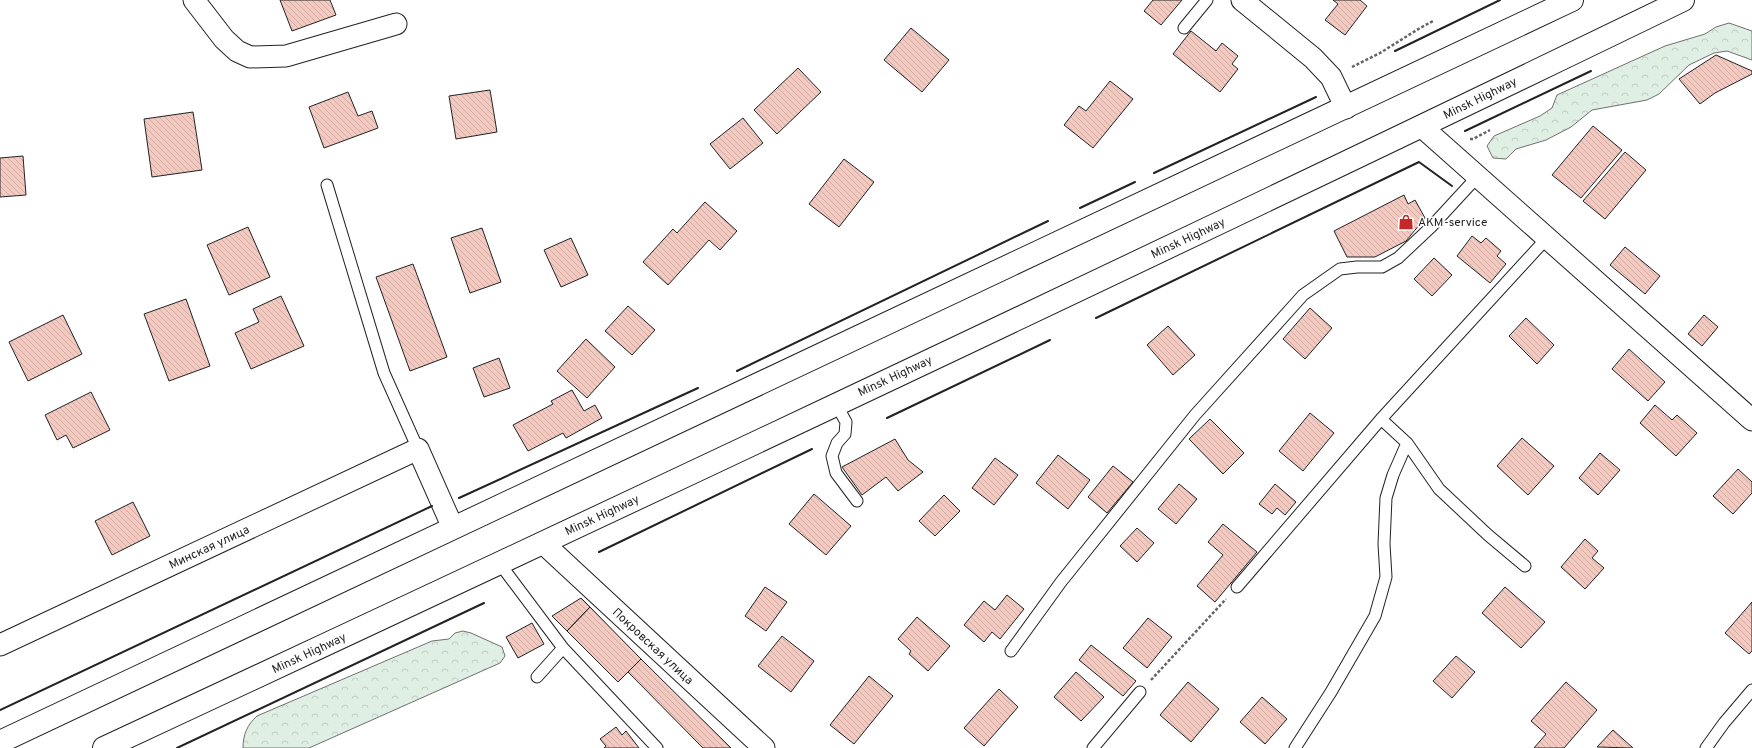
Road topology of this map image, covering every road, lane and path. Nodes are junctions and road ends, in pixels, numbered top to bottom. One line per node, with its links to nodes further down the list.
1 (194, 0): 7 (street)
2 (1207, 0): 8 (lane)
3 (1242, 0): 9 (street)
4 (1572, 0): 10 (highway)
5 (1683, 0): 11 (highway, Minsk Highway)
6 (1433, 21): 9 (path)
7 (396, 24)
8 (1184, 28)
9 (1331, 77): 10 (street)
10 (1346, 108): 23 (highway)
11 (1422, 126): 14 (street); 17 (highway, Minsk Highway)
12 (1490, 130): 13 (path)
13 (1467, 139)
14 (1478, 176): 16 (street); 30 (lane)
15 (327, 185): 21 (lane)
16 (1547, 238): 18 (lane); 19 (street)
17 (836, 404): 22 (lane); 24 (highway, Minsk Highway)
18 (1382, 419): 20 (lane); 27 (lane)
19 (1752, 420)
20 (1407, 444): 26 (lane); 39 (lane)
21 (418, 449): 23 (street); 28 (street, Минская улица)
22 (857, 501)
23 (453, 528): 34 (highway)
24 (542, 543): 25 (highway, Minsk Highway); 37 (street, Покровская улица)
25 (500, 564): 29 (lane); 35 (highway, Minsk Highway)
26 (1525, 566)
27 (1238, 587): 33 (path)
28 (0, 645)
29 (563, 648): 31 (lane); 36 (lane)
30 (1011, 651)
31 (537, 677)
32 (1752, 690): 40 (lane)
33 (1140, 692): 38 (lane)
34 (0, 742)
35 (104, 748)
36 (657, 748)
37 (764, 748)
38 (1093, 748)
39 (1295, 748)
40 (1706, 748)

